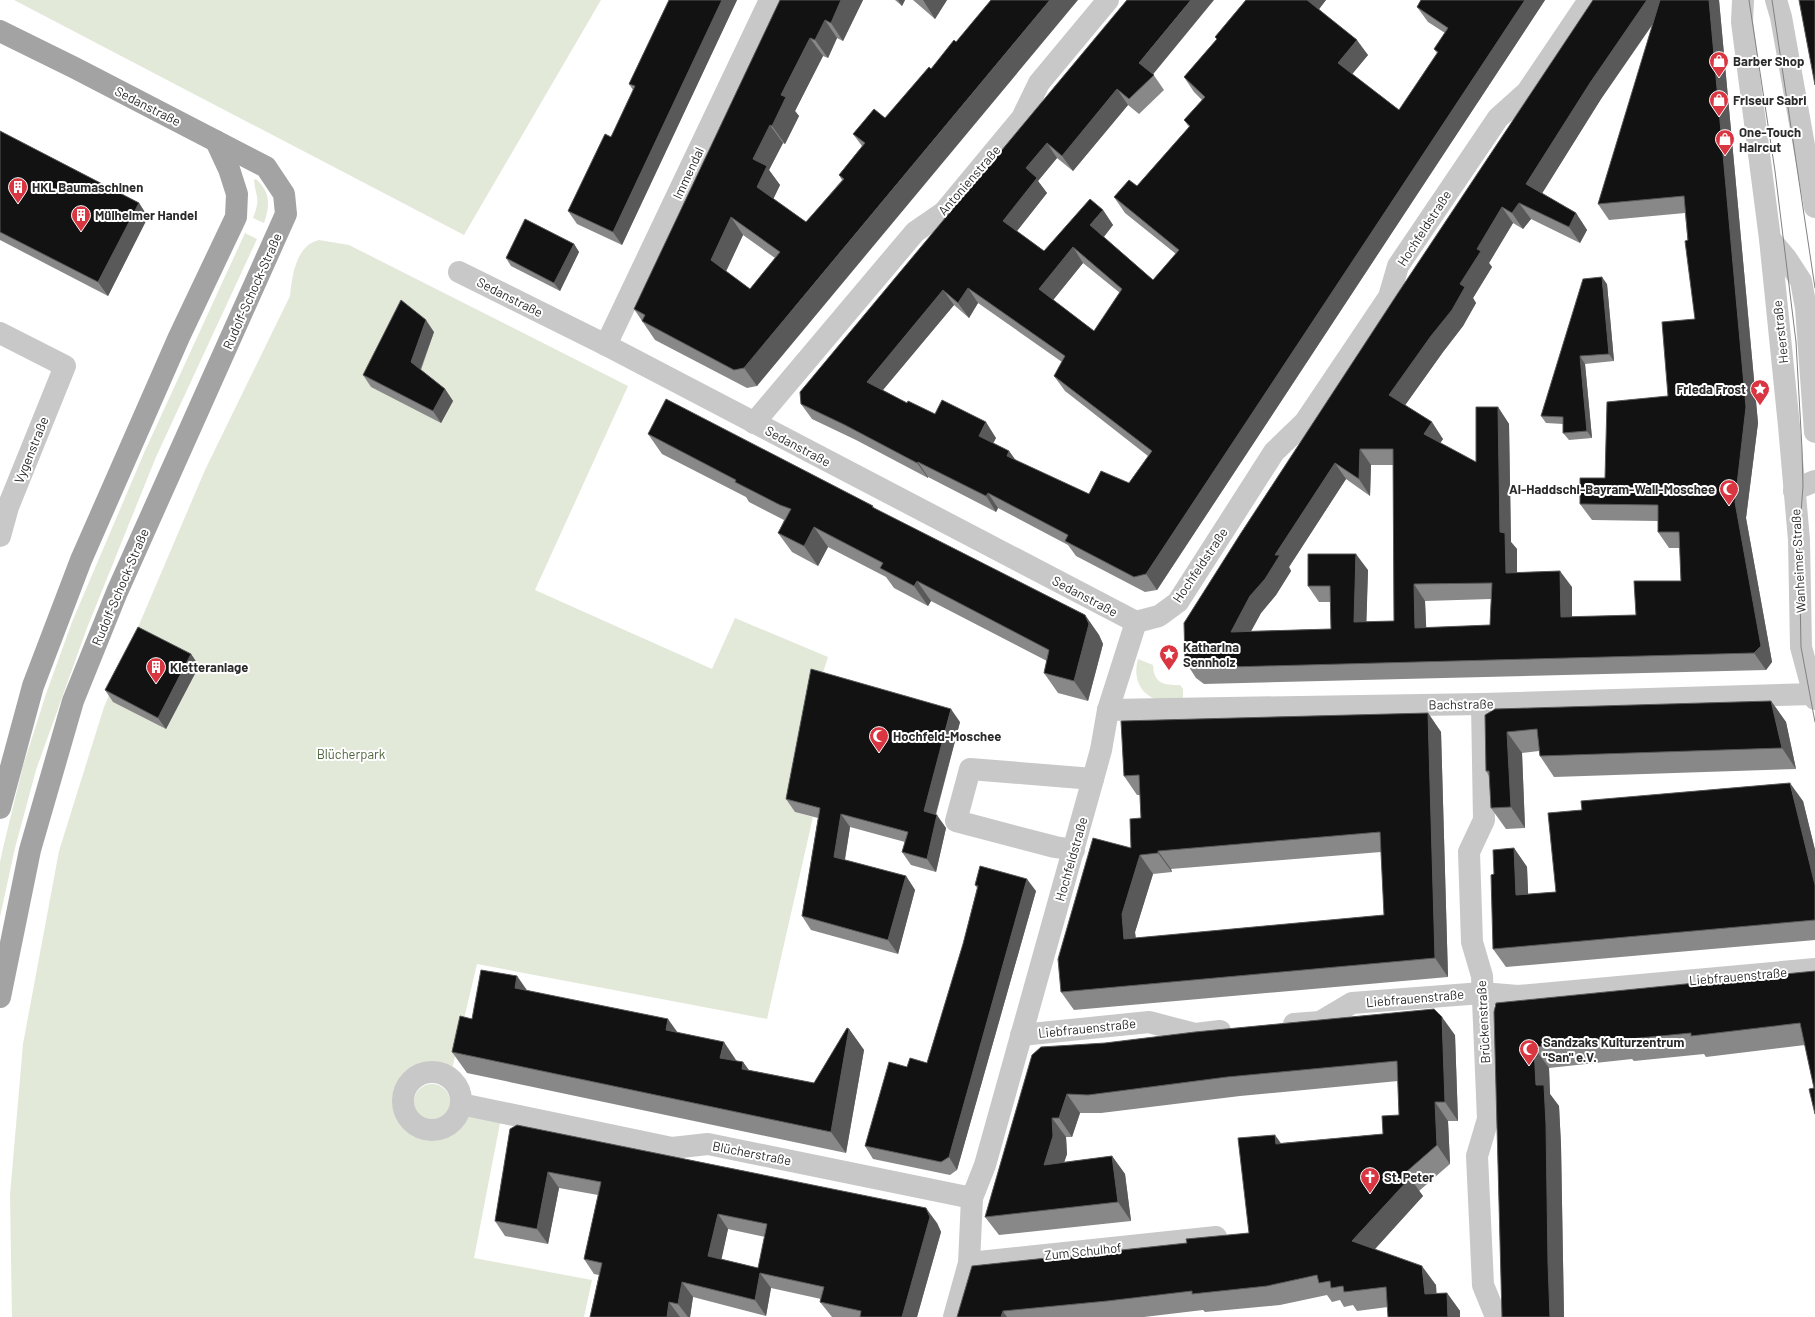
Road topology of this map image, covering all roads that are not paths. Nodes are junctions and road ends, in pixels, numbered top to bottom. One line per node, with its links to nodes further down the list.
1 (770, 0): 13 (street, Immendal)
2 (1108, 0): 14 (street, Antonienstraße)
3 (1589, 0): 20 (street, Hochfeldstraße)
4 (1743, 0): 10 (street, Heerstraße)
5 (1776, 0): 9 (street)
6 (0, 32): 7 (main road, Sedanstraße)
7 (216, 141): 8 (main road, Sedanstraße); 25 (main road)
8 (284, 194): 29 (main road, Rudolf-Schock-Straße)
9 (1815, 207)
10 (1770, 239): 15 (street, Heerstraße); 16 (street, Heerstraße)
11 (459, 272): 13 (street, Sedanstraße)
12 (0, 333): 19 (street, Vygenstraße)
13 (606, 345): 14 (street, Sedanstraße)
14 (754, 423): 20 (street, Sedanstraße)
15 (1789, 426): 18 (street, Wanheimer Straße)
16 (1815, 432)
17 (1815, 481): 18 (street)
18 (1794, 491): 21 (street, Wanheimer Straße)
19 (0, 536)
20 (1136, 622): 23 (street, Hochfeldstraße)
21 (1815, 694): 22 (street, Bachstraße)
22 (1482, 704): 23 (street, Bachstraße); 28 (street, Brückenstraße)
23 (1108, 710): 24 (street, Hochfeldstraße)
24 (1094, 779): 26 (street, Hochfeldstraße); 26 (street)
25 (0, 808)
26 (1074, 850): 32 (street, Hochfeldstraße)
27 (1815, 969): 28 (street, Liebfrauenstraße)
28 (1482, 993): 30 (street, Liebfrauenstraße); 38 (street, Brückenstraße)
29 (0, 997)
30 (1273, 1026)
31 (1242, 1029): 32 (street, Liebfrauenstraße)
32 (1022, 1035): 34 (street, Hochfeldstraße)
33 (461, 1104): 34 (street, Blücherstraße)
34 (972, 1198): 36 (street, Hochfeldstraße)
35 (1224, 1236): 36 (street, Zum Schulhof)
36 (969, 1263): 37 (street, Hochfeldstraße)
37 (954, 1317)
38 (1496, 1317)

